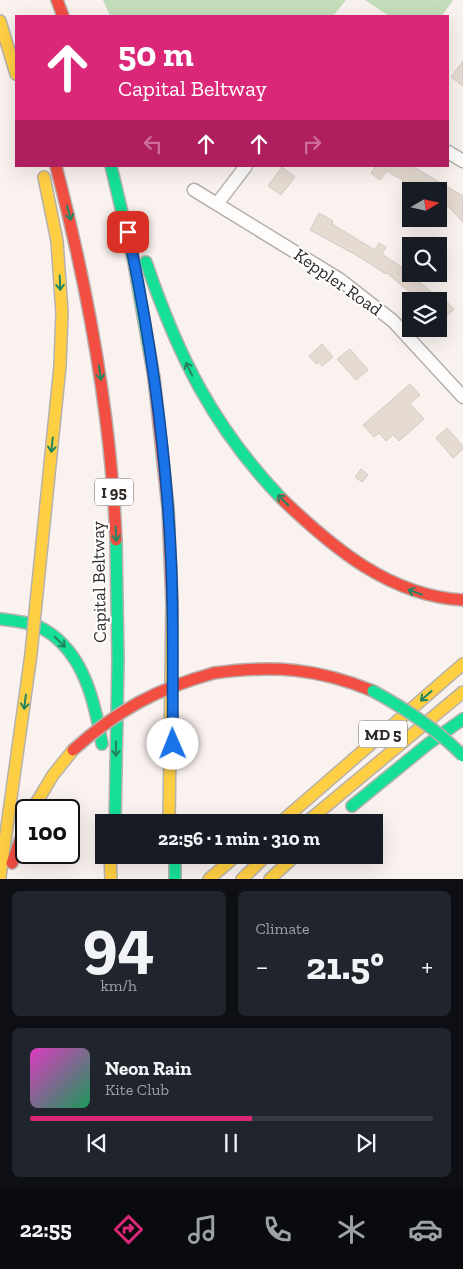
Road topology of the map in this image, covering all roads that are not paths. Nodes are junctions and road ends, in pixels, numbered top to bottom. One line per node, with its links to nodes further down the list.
1 (57, 0): 2 (highway)
2 (64, 15)
3 (2, 16): 4 (highway); 5 (highway)
4 (15, 43)
5 (15, 70)
6 (449, 153): 7 (street)
7 (463, 161)
8 (41, 167): 44 (highway, one-way to 44, bridge)
9 (56, 167): 30 (highway, Capital Beltway / I 95, one-way to 30)
10 (113, 167): 16 (highway, one-way to 10)
11 (113, 167): 19 (highway)
12 (245, 167): 14 (street)
13 (194, 190): 14 (street, Keppler Road)
14 (218, 204): 15 (street, Keppler Road)
15 (463, 397)
16 (463, 600)
17 (0, 619): 24 (highway, one-way to 24)
18 (463, 664): 33 (highway, MD 5, one-way to 33)
19 (171, 665): 31 (highway); 32 (highway)
20 (463, 692): 34 (highway)
21 (463, 719): 23 (highway, MD 5)
22 (463, 737): 23 (highway)
23 (428, 744): 28 (highway, MD 5)
24 (102, 754)
25 (463, 756): 27 (highway, bridge)
26 (104, 773): 29 (highway)
27 (39, 799)
28 (347, 810)
29 (107, 814)
30 (115, 814)
31 (169, 814)
32 (174, 814)
33 (290, 814)
34 (317, 814)
35 (15, 858): 46 (highway)
36 (111, 864): 47 (highway)
37 (114, 864): 47 (highway)
38 (170, 864): 45 (highway)
39 (174, 864): 45 (highway)
40 (226, 864): 48 (highway)
41 (236, 864): 49 (highway)
42 (258, 864): 50 (highway)
43 (286, 864): 51 (highway)
44 (0, 877)
45 (173, 877)
46 (8, 879)
47 (113, 879)
48 (209, 879)
49 (220, 879)
50 (242, 879)
51 (270, 879)

